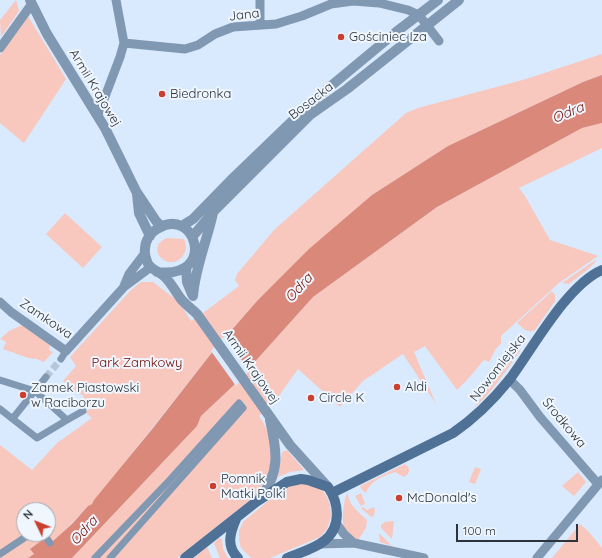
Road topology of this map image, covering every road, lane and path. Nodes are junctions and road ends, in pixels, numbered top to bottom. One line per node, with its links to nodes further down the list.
1 (116, 0): 10 (street)
2 (260, 0): 7 (street)
3 (438, 0): 6 (street, Bosacka)
4 (459, 0): 8 (street, Bosacka)
5 (30, 2): 11 (street); 12 (street, Armii Krajowej)
6 (419, 15): 7 (street, Jana); 8 (street); 16 (street, Bosacka)
7 (260, 25): 10 (street, Jana)
8 (427, 26): 9 (street); 14 (street, Bosacka)
9 (439, 41)
10 (124, 43): 12 (street)
11 (0, 48)
12 (98, 115): 13 (street, Armii Krajowej)
13 (136, 191): 15 (street, Armii Krajowej); 17 (street, Armii Krajowej)
14 (214, 211): 18 (street, Bosacka); 24 (street)
15 (161, 226): 16 (street); 17 (street)
16 (182, 226): 18 (street)
17 (150, 236): 19 (street)
18 (193, 236): 20 (street)
19 (145, 253): 21 (street); 23 (street, Zamkowa)
20 (186, 267): 21 (street); 24 (street, Armii Krajowej)
21 (154, 269): 23 (street, Zamkowa); 26 (street, Armii Krajowej)
22 (602, 270): 28 (main road, Nowomiejska)
23 (124, 287): 25 (street, Zamkowa)
24 (193, 296): 26 (street, Armii Krajowej)
25 (0, 302)
26 (197, 314): 33 (street, Armii Krajowej)
27 (46, 378): 30 (street)
28 (509, 379): 36 (street, Środkowa); 37 (main road, Nowomiejska)
29 (0, 380): 30 (street)
30 (35, 392): 34 (street); 35 (street)
31 (0, 409): 34 (street)
32 (83, 411): 35 (street)
33 (267, 413): 37 (street, Armii Krajowej); 38 (street, Armii Krajowej)
34 (13, 418): 35 (street)
35 (67, 420)
36 (600, 482): 51 (street)
37 (330, 490): 38 (main road); 40 (main road)
38 (256, 502): 39 (main road)
39 (237, 517): 45 (main road); 48 (main road)
40 (336, 523): 42 (street); 43 (main road)
41 (18, 542): 44 (street)
42 (354, 543): 43 (street); 50 (street)
43 (320, 544): 49 (main road)
44 (0, 554)
45 (236, 556)
46 (96, 558): 47 (street)
47 (110, 558)
48 (185, 558)
49 (287, 558)
50 (424, 558)
51 (537, 558)

